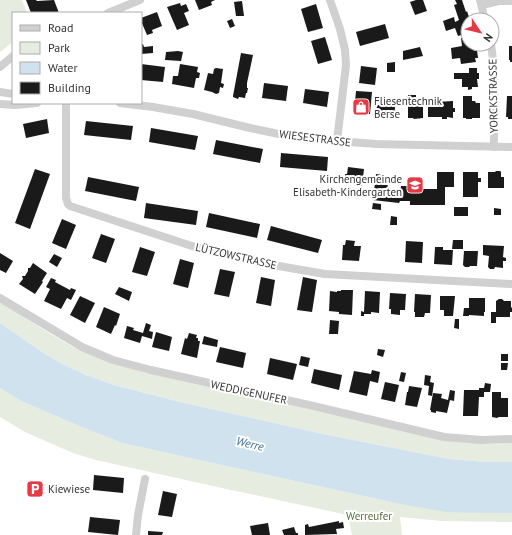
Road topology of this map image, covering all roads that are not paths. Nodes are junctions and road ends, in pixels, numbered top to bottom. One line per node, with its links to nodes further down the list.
1 (140, 0): 5 (street)
2 (330, 0): 16 (street)
3 (512, 1): 4 (street)
4 (481, 2): 6 (street)
5 (110, 12)
6 (484, 12)
7 (492, 52): 17 (street, YORCKSTRASSE)
8 (12, 57): 9 (street)
9 (0, 67)
10 (0, 92): 11 (street)
11 (12, 94)
12 (0, 104): 13 (street)
13 (26, 104)
14 (66, 104): 19 (street, LÜTZOWSTRASSE)
15 (131, 104): 16 (street, WIESESTRASSE)
16 (337, 141): 17 (street, WIESESTRASSE)
17 (494, 147): 18 (street, WIESESTRASSE)
18 (512, 147)
19 (512, 284)
20 (0, 298): 21 (street, WEDDIGENUFER)
21 (512, 440)
22 (145, 479): 23 (street)
23 (136, 535)

